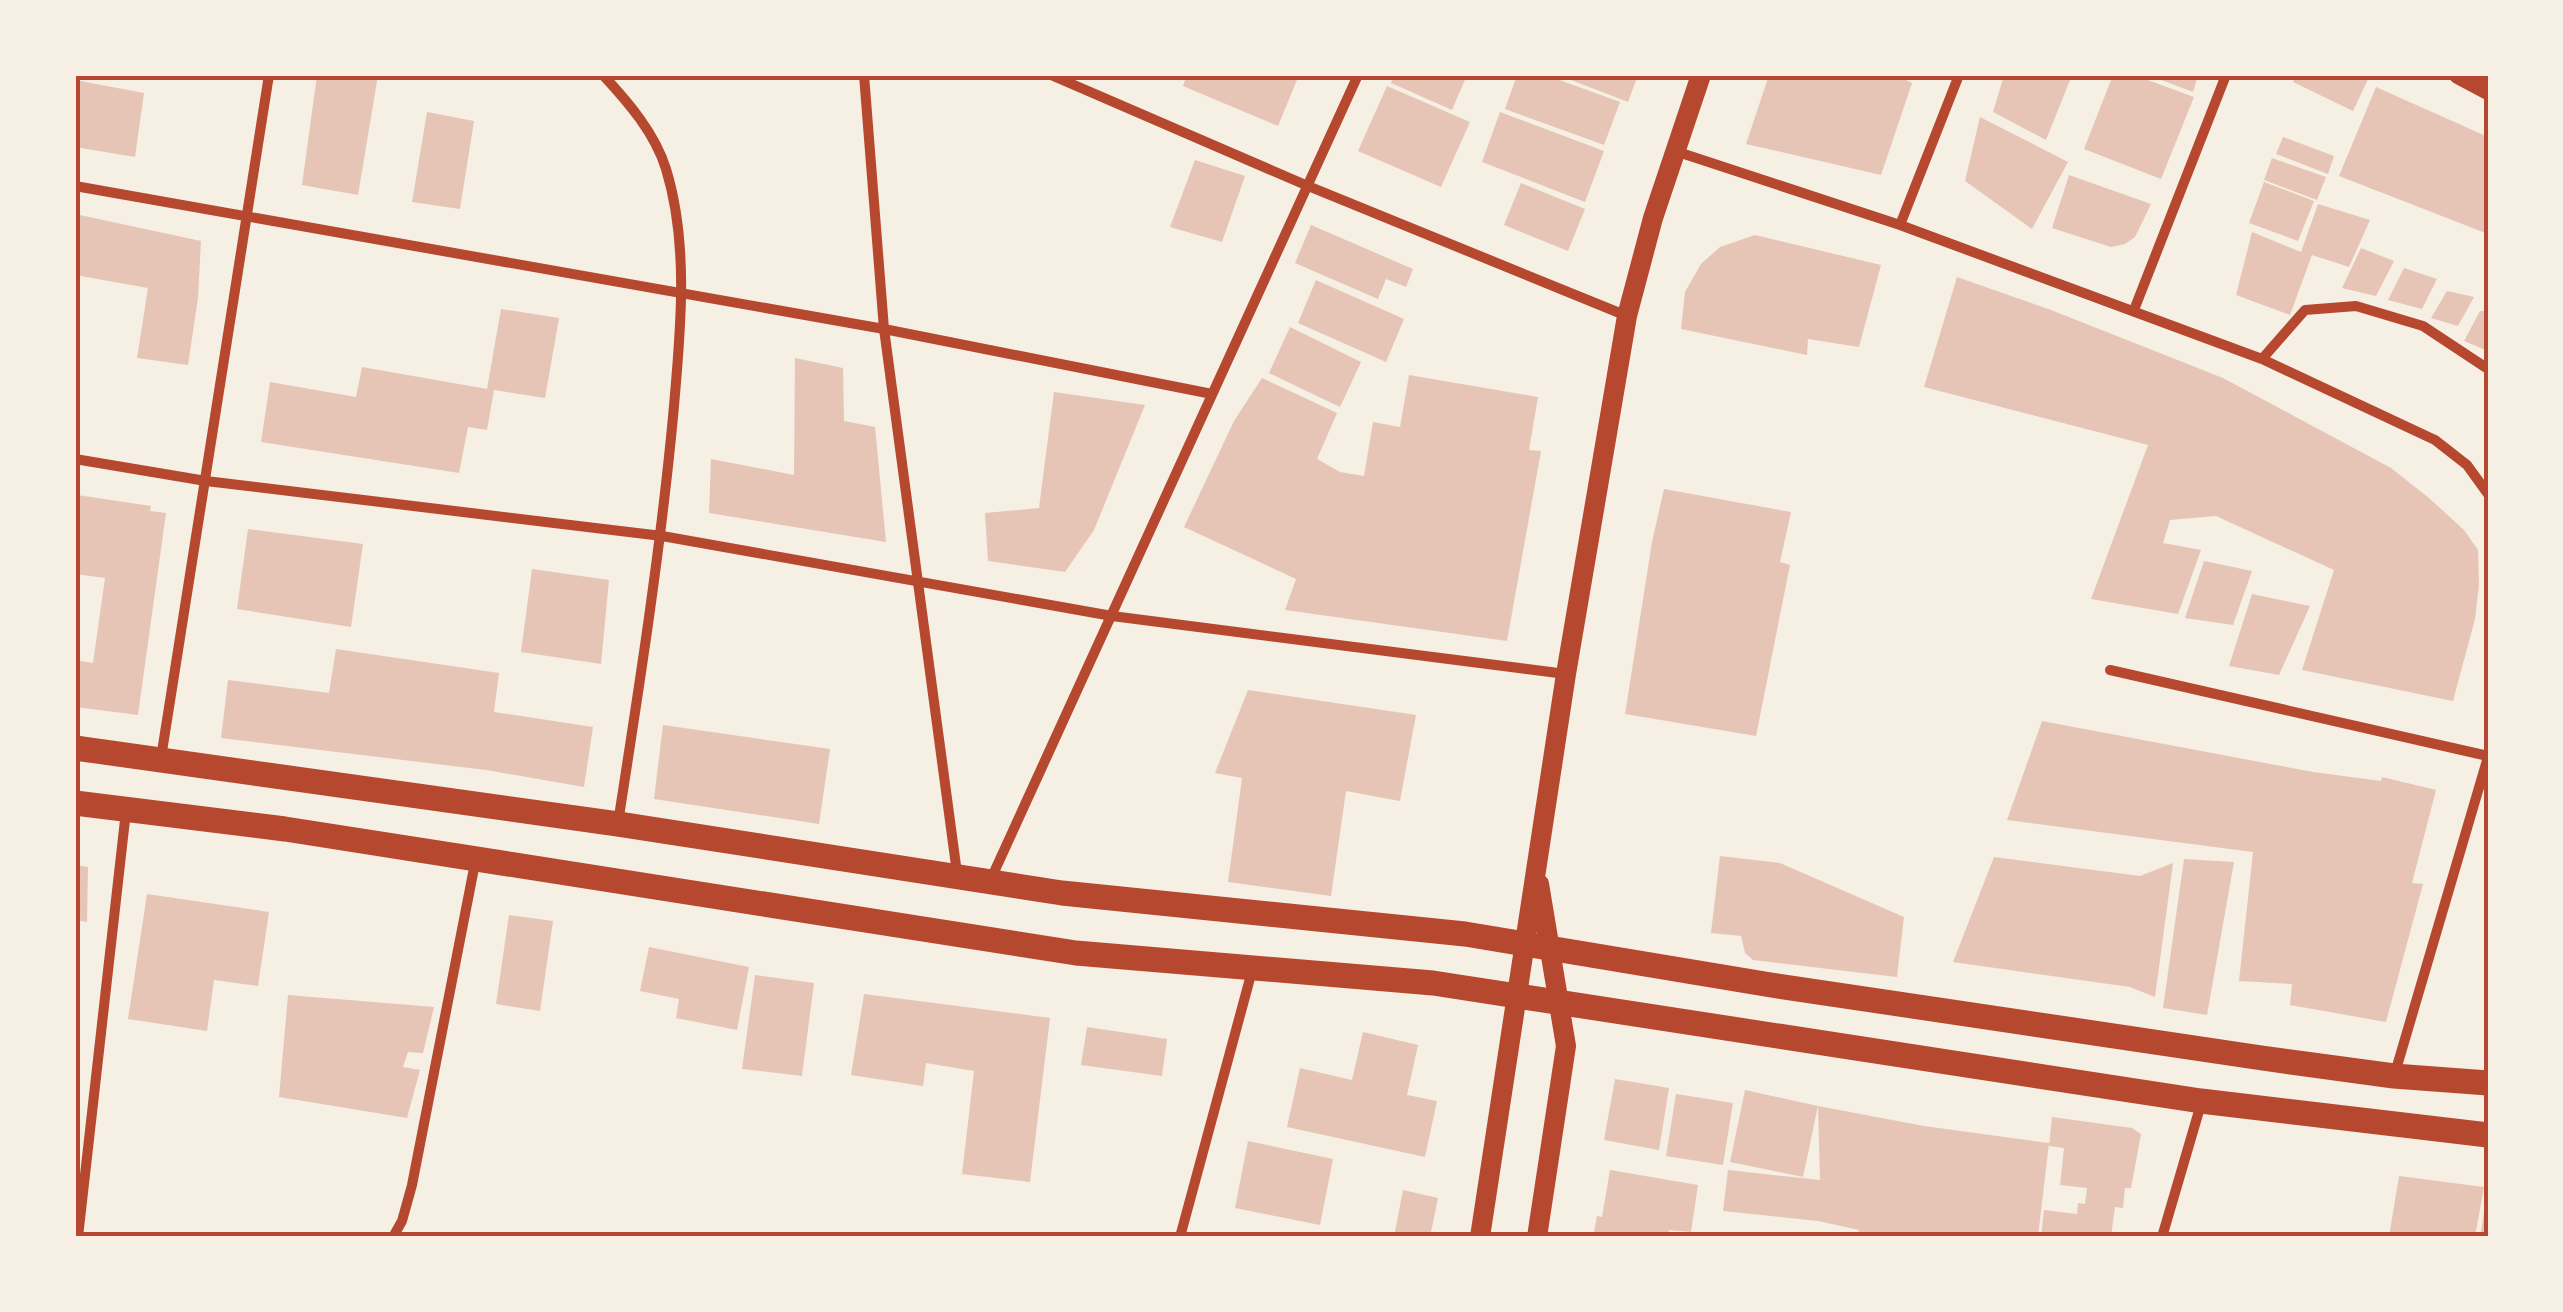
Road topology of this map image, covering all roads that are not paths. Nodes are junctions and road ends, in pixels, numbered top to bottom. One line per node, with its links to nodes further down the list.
1 (269, 75): 14 (street)
2 (604, 75): 16 (street)
3 (864, 75): 19 (street)
4 (1051, 75): 13 (street)
5 (1358, 75): 13 (street)
6 (1701, 75): 11 (main road)
7 (1959, 75): 15 (street)
8 (2226, 75): 17 (street)
9 (2458, 75): 10 (street)
10 (2488, 90)
11 (1674, 151): 15 (street); 18 (main road)
12 (75, 186): 14 (street)
13 (1308, 186): 18 (street); 22 (street)
14 (247, 216): 16 (street); 24 (street)
15 (1900, 226): 17 (street)
16 (680, 294): 19 (street); 26 (street)
17 (2134, 310): 20 (street)
18 (1626, 316): 30 (main road)
19 (884, 330): 22 (street); 27 (street)
20 (2262, 359): 21 (street); 25 (street)
21 (2488, 369)
22 (1212, 394): 28 (street)
23 (75, 459): 24 (street)
24 (206, 481): 26 (street); 33 (street)
25 (2488, 494)
26 (662, 536): 27 (street); 36 (street)
27 (917, 580): 28 (street); 38 (street)
28 (1112, 616): 30 (street); 39 (street)
29 (2110, 670): 32 (street)
30 (1566, 674): 40 (main road)
31 (75, 748): 33 (main road)
32 (2488, 757): 44 (street)
33 (161, 759): 36 (main road)
34 (75, 803): 35 (main road)
35 (126, 810): 37 (main road); 48 (street)
36 (618, 824): 38 (main road)
37 (476, 858): 41 (main road); 50 (street)
38 (958, 876): 39 (main road)
39 (990, 882): 40 (main road)
40 (1537, 946): 42 (main road); 43 (main road); 44 (main road)
41 (1253, 970): 42 (main road); 51 (street)
42 (1516, 996): 43 (main road); 52 (main road)
43 (1559, 1003): 46 (main road); 53 (main road)
44 (2394, 1076): 45 (main road)
45 (2488, 1083)
46 (2202, 1101): 47 (main road); 54 (street)
47 (2488, 1135)
48 (78, 1220): 49 (street)
49 (78, 1237)
50 (393, 1237)
51 (1180, 1237)
52 (1480, 1237)
53 (1537, 1237)
54 (2162, 1237)

